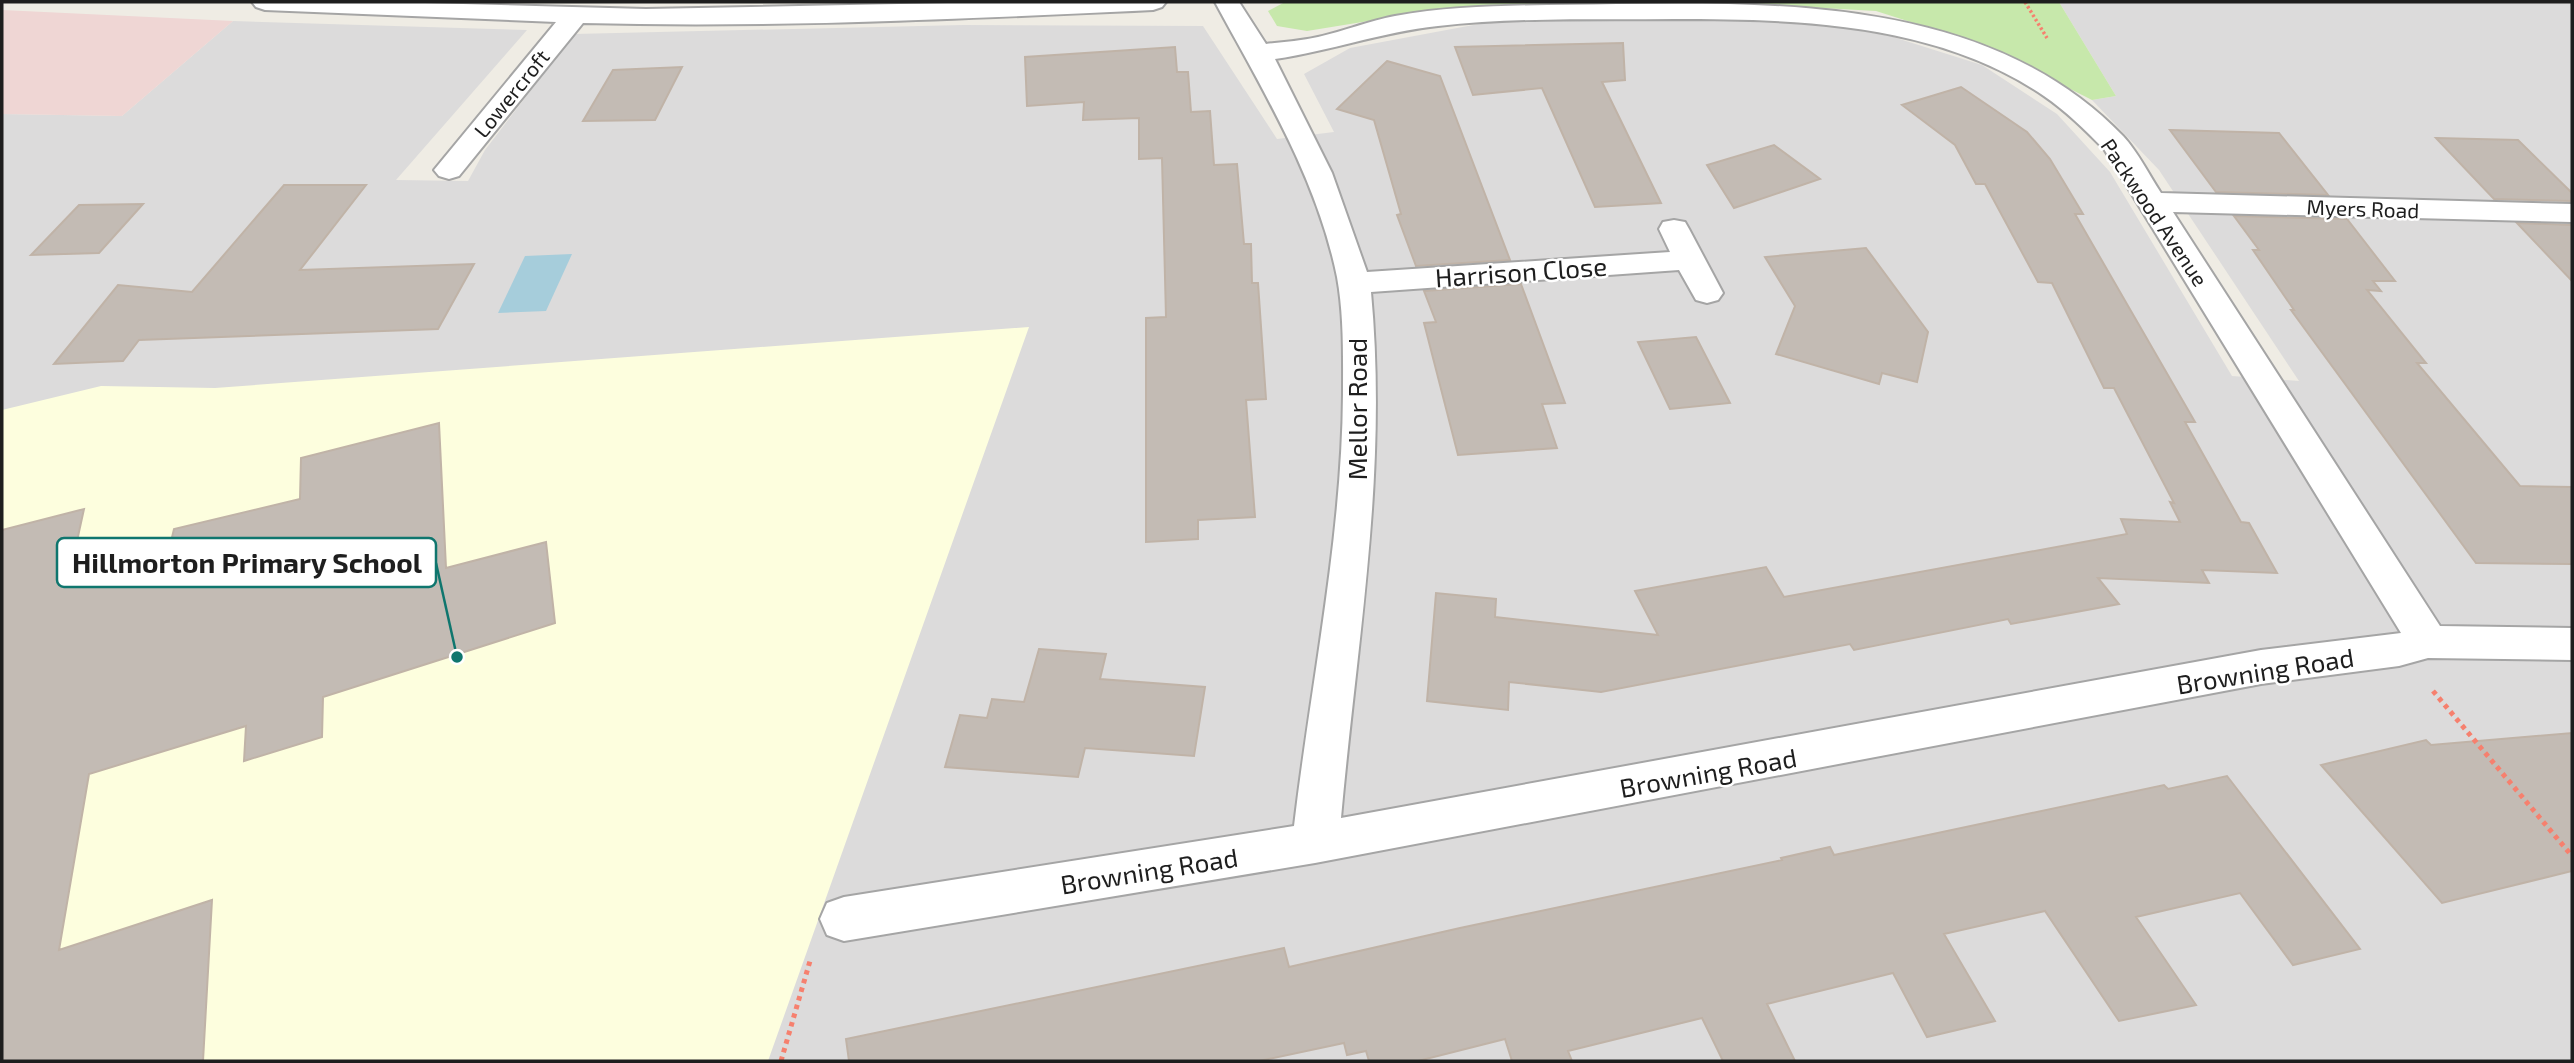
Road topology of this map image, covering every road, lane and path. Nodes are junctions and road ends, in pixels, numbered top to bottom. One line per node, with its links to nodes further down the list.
1 (265, 2): 4 (street)
2 (1153, 2): 4 (street)
3 (1227, 2): 5 (street, Mellor Road)
4 (574, 16): 6 (street, Lowercroft)
5 (1260, 53): 7 (street, Packwood Avenue); 11 (street, Mellor Road)
6 (449, 170)
7 (2154, 202): 8 (street, Myers Road); 14 (street, Packwood Avenue)
8 (2572, 214)
9 (1674, 229): 10 (street)
10 (1688, 260): 11 (street, Harrison Close); 12 (street)
11 (1354, 283): 15 (street, Mellor Road)
12 (1707, 293)
13 (2572, 644): 14 (street, Browning Road)
14 (2413, 646): 15 (street, Browning Road); 16 (path)
15 (1315, 843): 17 (street, Browning Road)
16 (2572, 856)
17 (844, 919): 18 (path)
18 (781, 1061)

